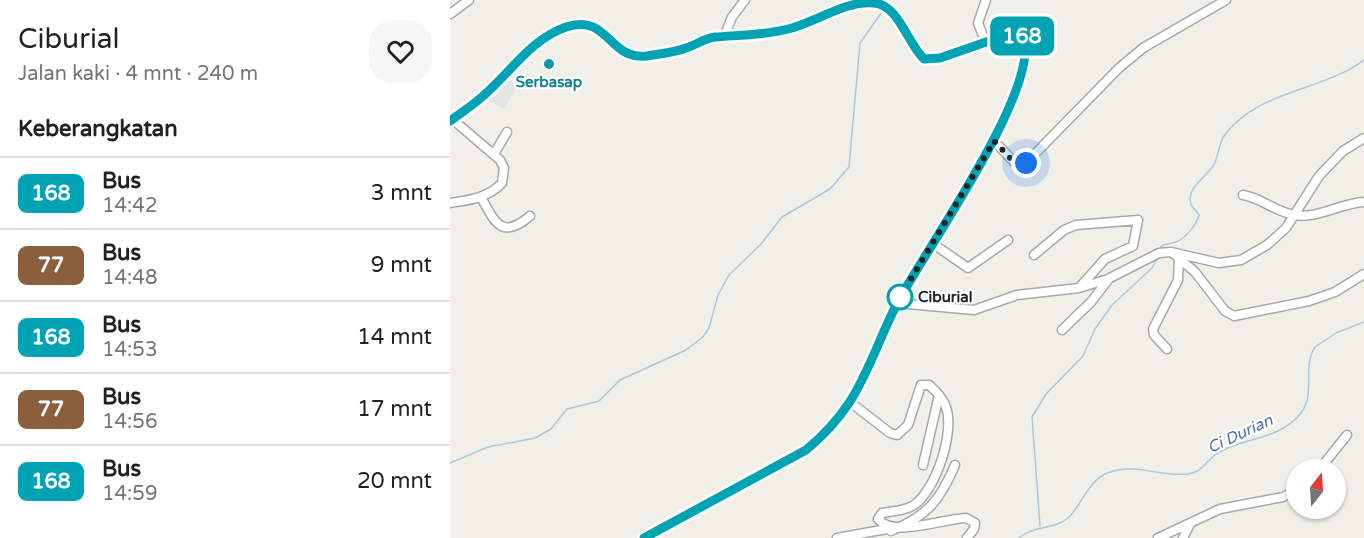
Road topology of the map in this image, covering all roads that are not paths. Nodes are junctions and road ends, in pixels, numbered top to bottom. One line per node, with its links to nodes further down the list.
1 (470, 0): 6 (street)
2 (745, 0): 7 (street)
3 (986, 0): 8 (street)
4 (1226, 0): 12 (street)
5 (874, 1): 7 (street); 8 (street)
6 (450, 14)
7 (724, 37): 9 (street)
8 (985, 41): 12 (street)
9 (451, 120): 13 (street)
10 (507, 132): 13 (street)
11 (1363, 140): 18 (street)
12 (994, 141): 21 (street)
13 (494, 154): 15 (street)
14 (1243, 195): 18 (street)
15 (481, 197): 17 (street); 19 (street)
16 (1364, 202): 18 (street)
17 (450, 203)
18 (1295, 215): 23 (street)
19 (530, 216)
20 (1008, 240): 21 (street)
21 (932, 243): 27 (street)
22 (1034, 255): 26 (street)
23 (1175, 255): 24 (street); 25 (street); 29 (street)
24 (1364, 274)
25 (1108, 279): 26 (street); 28 (street)
26 (1079, 288): 27 (street)
27 (897, 303): 31 (street)
28 (1062, 330)
29 (1167, 349)
30 (939, 394): 31 (street); 34 (street); 38 (street)
31 (850, 402): 39 (street)
32 (1347, 435): 33 (street)
33 (1328, 459)
34 (923, 465)
35 (955, 465): 38 (street)
36 (1286, 493): 37 (street)
37 (1190, 524): 42 (street); 43 (street)
38 (889, 530): 40 (street); 41 (street)
39 (644, 538)
40 (837, 538)
41 (967, 538)
42 (1158, 538)
43 (1183, 538)

